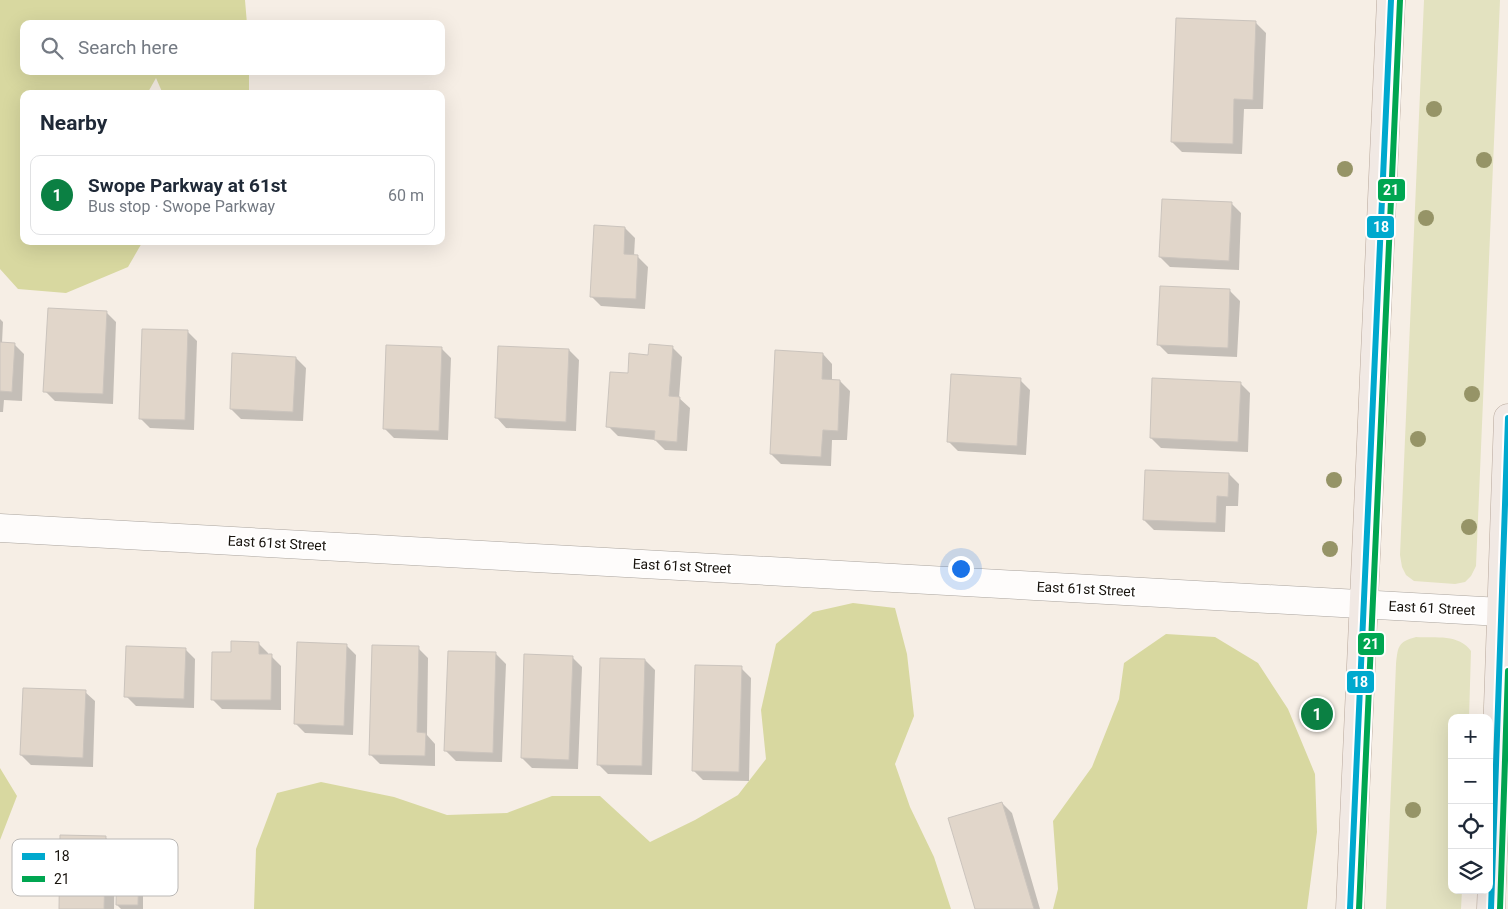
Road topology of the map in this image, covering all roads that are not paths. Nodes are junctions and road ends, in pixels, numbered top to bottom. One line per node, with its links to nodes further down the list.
1 (1391, 0): 4 (main road)
2 (1508, 418): 5 (main road)
3 (0, 528): 4 (street, East 61st Street)
4 (1363, 604): 5 (street, East 61 Street); 7 (main road)
5 (1501, 612): 6 (main road)
6 (1500, 868): 8 (main road)
7 (1350, 909)
8 (1491, 909)

